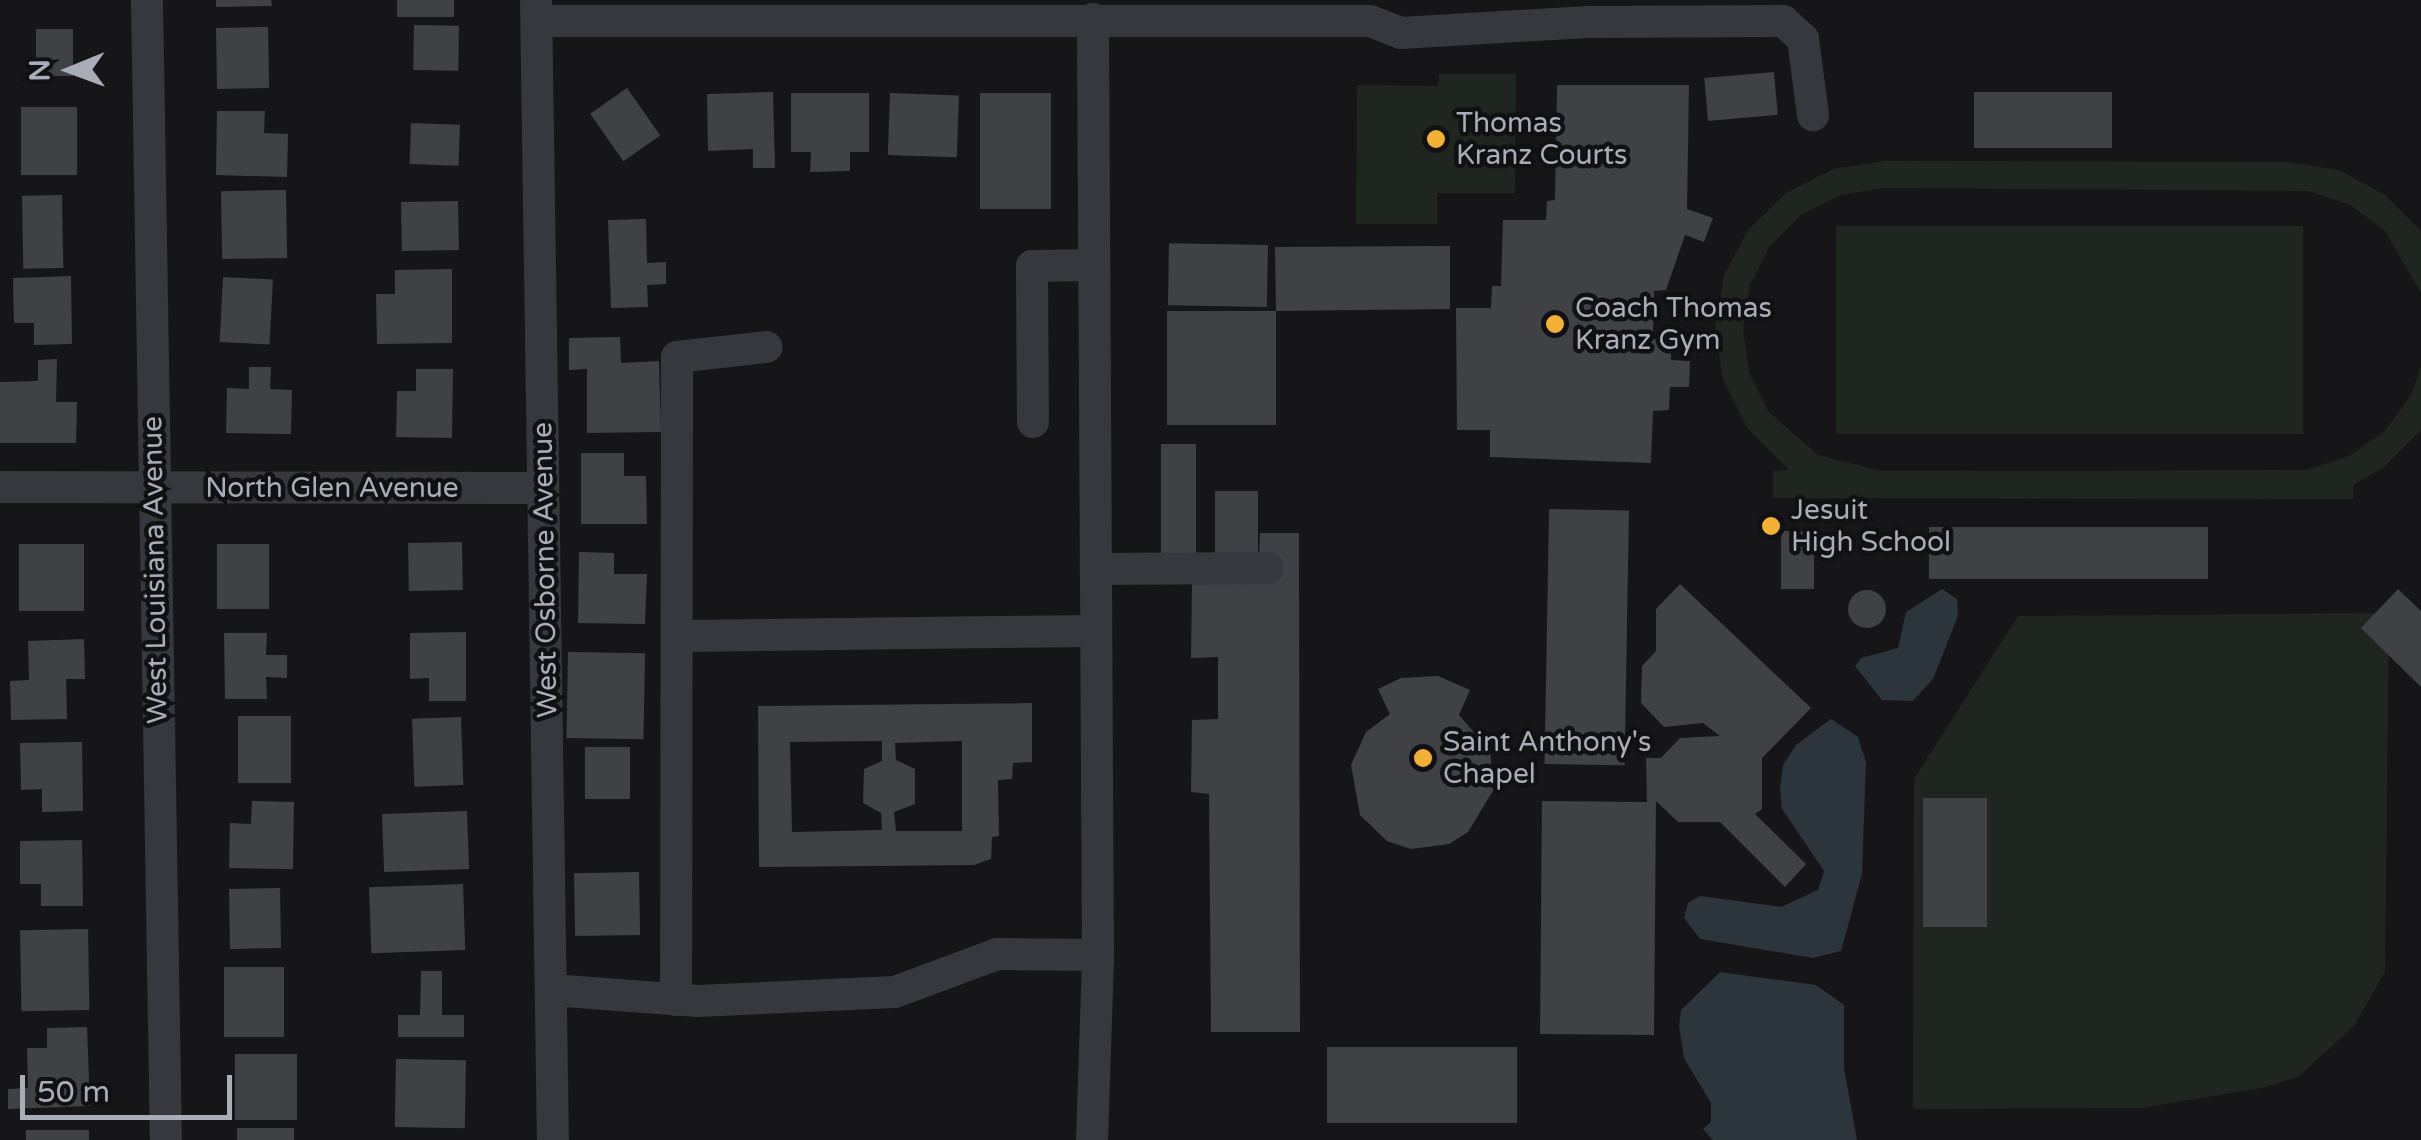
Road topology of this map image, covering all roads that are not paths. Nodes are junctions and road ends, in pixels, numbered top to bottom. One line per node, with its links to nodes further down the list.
1 (147, 0): 10 (street, West Louisiana Avenue)
2 (537, 10): 4 (street); 11 (street, West Osborne Avenue)
3 (1378, 10): 4 (street); 5 (street)
4 (1093, 19): 6 (street)
5 (1813, 115)
6 (1094, 265): 8 (street); 13 (street)
7 (766, 347): 15 (street)
8 (1033, 422)
9 (0, 487): 10 (street, North Glen Avenue)
10 (154, 487): 11 (street, North Glen Avenue); 19 (street, West Louisiana Avenue)
11 (543, 488): 17 (street, West Osborne Avenue)
12 (1268, 568): 13 (street)
13 (1096, 569): 14 (street)
14 (1096, 631): 15 (street); 16 (street)
15 (677, 636): 18 (street)
16 (1098, 954): 18 (street); 21 (street)
17 (552, 990): 18 (street); 20 (street, West Osborne Avenue)
18 (676, 1000)
19 (166, 1140)
20 (553, 1140)
21 (1092, 1140)

